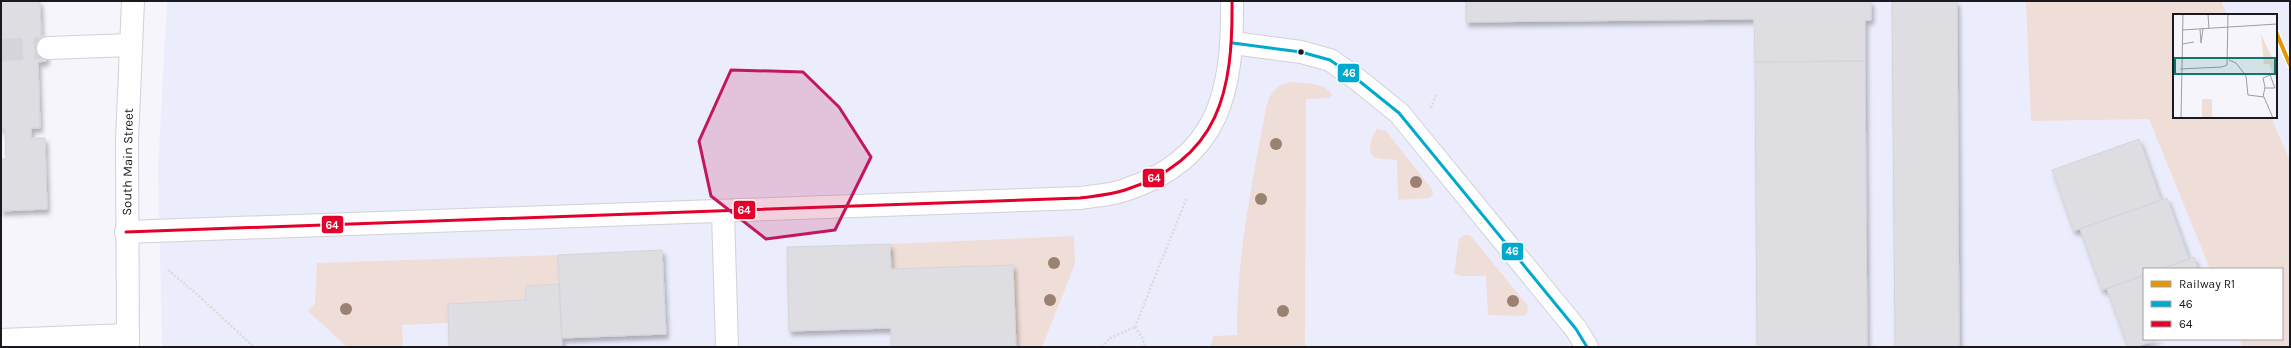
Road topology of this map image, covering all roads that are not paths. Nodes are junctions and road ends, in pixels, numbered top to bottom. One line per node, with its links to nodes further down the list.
1 (133, 1): 4 (street, South Main Street)
2 (1232, 1): 3 (street)
3 (1233, 44): 6 (street); 11 (street)
4 (131, 45): 5 (street); 7 (street, South Main Street)
5 (48, 48)
6 (723, 212): 7 (street); 10 (street)
7 (126, 232): 9 (street, South Main Street)
8 (1, 340): 9 (street)
9 (128, 341)
10 (727, 347)
11 (1587, 347)

